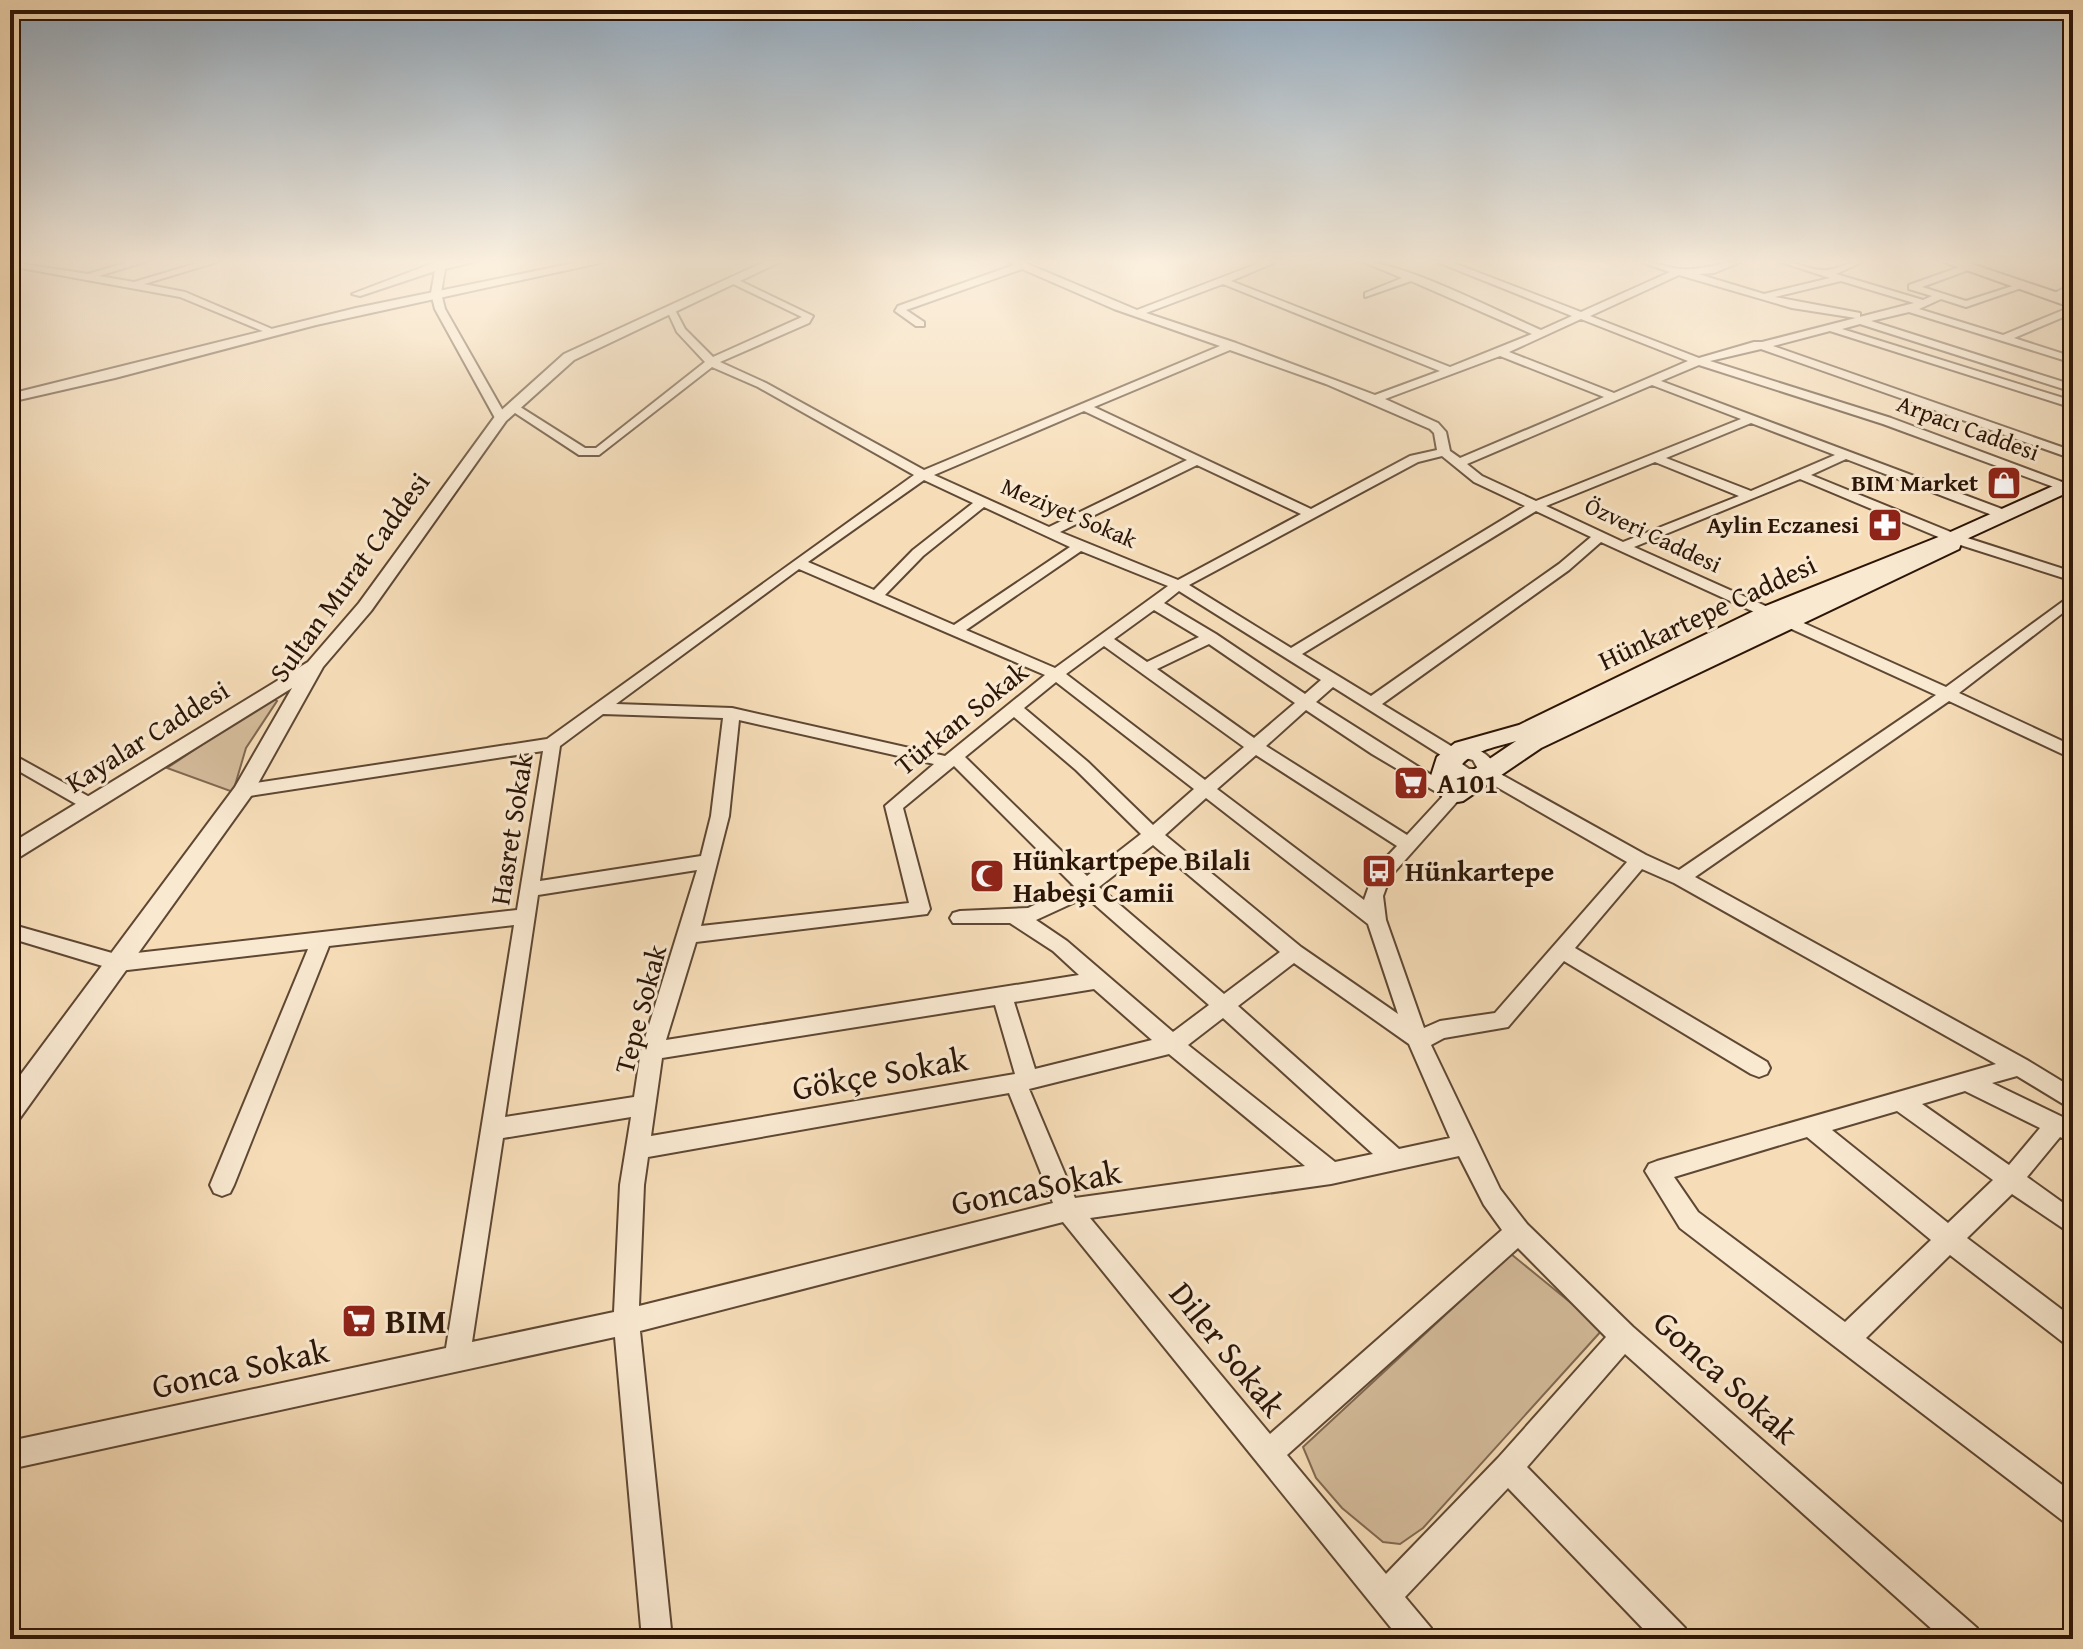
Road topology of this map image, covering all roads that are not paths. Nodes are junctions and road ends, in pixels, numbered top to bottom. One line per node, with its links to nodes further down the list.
1 (248, 339): 24 (street)
2 (457, 339): 29 (street)
3 (610, 339): 27 (street, Sultan Murat Caddesi)
4 (689, 339): 19 (street, Meziyet Sokak)
5 (764, 339): 19 (street)
6 (1214, 339): 15 (street, Özveri Caddesi)
7 (1370, 339): 20 (street)
8 (1527, 339): 16 (street)
9 (1637, 339): 18 (street, Arpacı Caddesi)
10 (1778, 339): 14 (street)
11 (1865, 339): 26 (street)
12 (1916, 339): 22 (street)
13 (2003, 339): 17 (street)
14 (1758, 344): 18 (street); 33 (street)
15 (1232, 345): 25 (street, Özveri Caddesi); 28 (street, Hasret Sokak)
16 (1500, 352): 20 (street); 23 (street)
17 (2073, 360)
18 (1698, 361): 21 (street); 39 (street, Arpacı Caddesi)
19 (711, 362): 27 (street); 37 (street, Meziyet Sokak)
20 (1450, 371): 25 (street)
21 (1654, 382): 23 (street); 30 (street)
22 (2073, 389)
23 (1614, 397): 36 (street)
24 (10, 398)
25 (1378, 398): 31 (street, Özveri Caddesi)
26 (2073, 405)
27 (513, 407): 29 (street, Sultan Murat Caddesi)
28 (1084, 407): 35 (street); 37 (street, Hasret Sokak)
29 (501, 418): 61 (street, Sultan Murat Caddesi)
30 (1753, 418): 32 (street); 34 (street)
31 (1444, 452): 36 (street, Özveri Caddesi); 43 (street, Türkan Sokak)
32 (1847, 454): 38 (street); 44 (street)
33 (2073, 455)
34 (1656, 458): 40 (street); 42 (street)
35 (1197, 460): 43 (street); 45 (street)
36 (1457, 464): 42 (street, Özveri Caddesi)
37 (923, 475): 41 (street, Meziyet Sokak); 50 (street, Hasret Sokak)
38 (1803, 476): 40 (street); 47 (street)
39 (2071, 487): 44 (main road)
40 (1751, 496): 49 (street)
41 (982, 502): 45 (street, Meziyet Sokak); 53 (street)
42 (1535, 506): 46 (street, Özveri Caddesi); 60 (street)
43 (1312, 514): 52 (street, Türkan Sokak)
44 (2005, 515): 47 (main road)
45 (1049, 532): 48 (street, Meziyet Sokak)
46 (1599, 537): 49 (street, Özveri Caddesi); 67 (street)
47 (1953, 538): 51 (street); 56 (main road)
48 (1080, 546): 52 (street, Meziyet Sokak); 57 (street)
49 (1621, 547): 56 (street, Özveri Caddesi)
50 (798, 563): 53 (street); 69 (street, Hasret Sokak)
51 (2073, 577)
52 (1179, 585): 55 (street, Türkan Sokak); 60 (street, Meziyet Sokak)
53 (876, 596): 57 (street)
54 (2073, 598): 65 (street)
55 (1155, 604): 58 (street); 59 (street, Türkan Sokak)
56 (1776, 618): 65 (street, Özveri Caddesi); 74 (main road, Hünkartepe Caddesi); 77 (main road)
57 (956, 630): 63 (street)
58 (1211, 637): 62 (street); 66 (street)
59 (1104, 639): 62 (street); 63 (street, Türkan Sokak)
60 (1292, 654): 64 (street, Meziyet Sokak)
61 (315, 665): 79 (street, Sultan Murat Caddesi); 81 (street, Kayalar Caddesi)
62 (1145, 669): 72 (street)
63 (1056, 674): 68 (street, Türkan Sokak); 78 (street)
64 (1331, 680): 66 (street); 67 (street, Meziyet Sokak)
65 (1948, 694): 73 (street, Özveri Caddesi); 87 (street)
66 (1306, 701): 72 (street); 80 (street)
67 (1371, 704): 74 (street, Meziyet Sokak)
68 (1014, 708): 76 (street, Türkan Sokak); 82 (street)
69 (599, 709): 70 (street); 71 (street, Hasret Sokak)
70 (732, 713): 76 (street); 86 (street, Tepe Sokak)
71 (552, 744): 79 (street); 89 (street, Hasret Sokak)
72 (1254, 746): 78 (street); 83 (street)
73 (2073, 753)
74 (1454, 755): 77 (street, Meziyet Sokak); 80 (main road)
75 (10, 759): 81 (street)
76 (952, 760): 88 (street); 95 (street, Türkan Sokak)
77 (1485, 773): 80 (main road); 85 (street)
78 (1204, 790): 82 (street); 93 (street)
79 (243, 791): 99 (street, Sultan Murat Caddesi)
80 (1454, 795): 83 (street)
81 (89, 804): 84 (street, Kayalar Caddesi)
82 (1153, 835): 88 (street); 98 (street)
83 (1408, 845): 93 (street)
84 (10, 855)
85 (1639, 860): 87 (street); 97 (street)
86 (709, 861): 89 (street); 95 (street, Tepe Sokak)
87 (1681, 878): 106 (street)
88 (1086, 886): 91 (street); 102 (street)
89 (529, 890): 90 (street, Hasret Sokak)
90 (525, 916): 96 (street); 114 (street, Hasret Sokak)
91 (1014, 916): 92 (street); 100 (street)
92 (960, 918)
93 (1376, 920): 103 (street, Gonca Sokak)
94 (10, 931): 99 (street)
95 (689, 935): 105 (street, Tepe Sokak)
96 (321, 941): 99 (street); 121 (street)
97 (1563, 951): 103 (street); 107 (street)
98 (1294, 952): 102 (street, Gökçe Sokak); 103 (street)
99 (119, 963): 112 (street, Sultan Murat Caddesi)
100 (1099, 980): 101 (street); 104 (street)
101 (1002, 995): 105 (street); 108 (street, Diler Sokak)
102 (1222, 1006): 104 (street, Gökçe Sokak); 118 (street)
103 (1418, 1039): 116 (street, Gonca Sokak)
104 (1173, 1044): 108 (street, Gökçe Sokak); 119 (street)
105 (652, 1051): 117 (street, Tepe Sokak)
106 (2019, 1066): 109 (street); 110 (street)
107 (1759, 1068)
108 (1022, 1082): 117 (street, Gökçe Sokak); 122 (street, Diler Sokak)
109 (1968, 1082): 111 (street); 115 (street)
110 (2073, 1100)
111 (1901, 1101): 113 (street); 120 (street)
112 (10, 1110)
113 (1811, 1127): 125 (street); 129 (street)
114 (494, 1129): 117 (street); 130 (street, Hasret Sokak)
115 (2064, 1129): 120 (street)
116 (1465, 1145): 118 (street, GoncaSokak); 124 (street, Gonca Sokak)
117 (639, 1148): 126 (street, Tepe Sokak)
118 (1394, 1159): 119 (street, GoncaSokak)
119 (1331, 1173): 122 (street, GoncaSokak)
120 (2012, 1178): 123 (street); 125 (street)
121 (222, 1185)
122 (1068, 1210): 126 (street, GoncaSokak); 131 (street, Diler Sokak)
123 (2073, 1224)
124 (1518, 1232): 128 (street, Gonca Sokak); 131 (street)
125 (1949, 1239): 127 (street); 129 (street)
126 (626, 1322): 130 (street, Gonca Sokak); 136 (street, Tepe Sokak)
127 (2073, 1334)
128 (1624, 1336): 133 (street); 139 (street, Gonca Sokak)
129 (1846, 1339): 134 (street)
130 (457, 1358): 132 (street, Gonca Sokak)
131 (1268, 1454): 135 (street, Diler Sokak)
132 (10, 1455)
133 (1508, 1468): 135 (street); 138 (street)
134 (2073, 1511)
135 (1385, 1596): 137 (street, Diler Sokak)
136 (657, 1639)
137 (1420, 1639)
138 (1674, 1639)
139 (1966, 1639)

